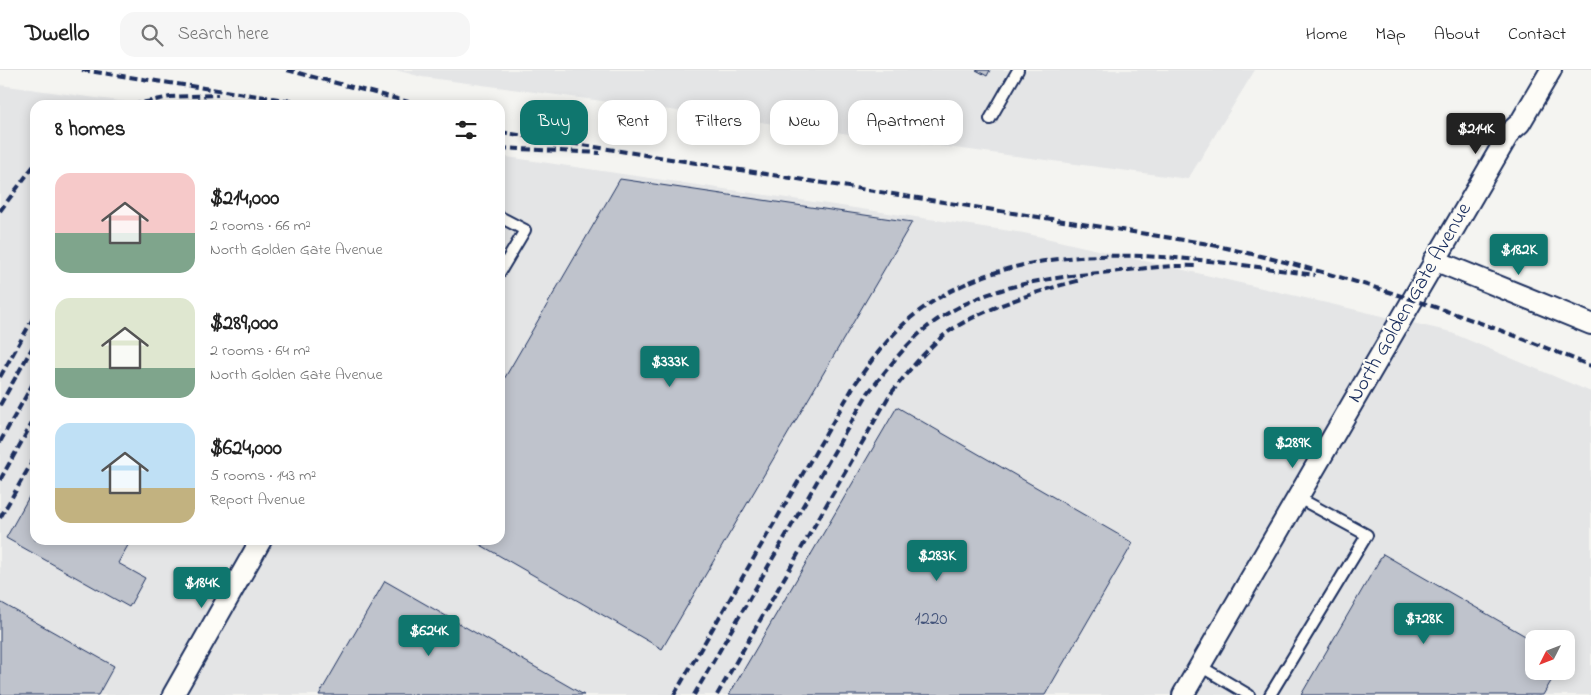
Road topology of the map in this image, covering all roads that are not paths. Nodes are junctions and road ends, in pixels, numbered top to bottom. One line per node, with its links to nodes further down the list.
1 (1018, 70): 3 (lane)
2 (1551, 70): 5 (street, North Golden Gate Avenue)
3 (990, 119)
4 (505, 220): 6 (lane)
5 (1434, 260): 7 (street); 8 (street, North Golden Gate Avenue)
6 (505, 264)
7 (1591, 324)
8 (1298, 497): 10 (street, North Golden Gate Avenue); 14 (lane)
9 (258, 545): 11 (street)
10 (1200, 666): 12 (street, North Golden Gate Avenue); 13 (lane)
11 (173, 695)
12 (1183, 695)
13 (1249, 695)
14 (1270, 695)

